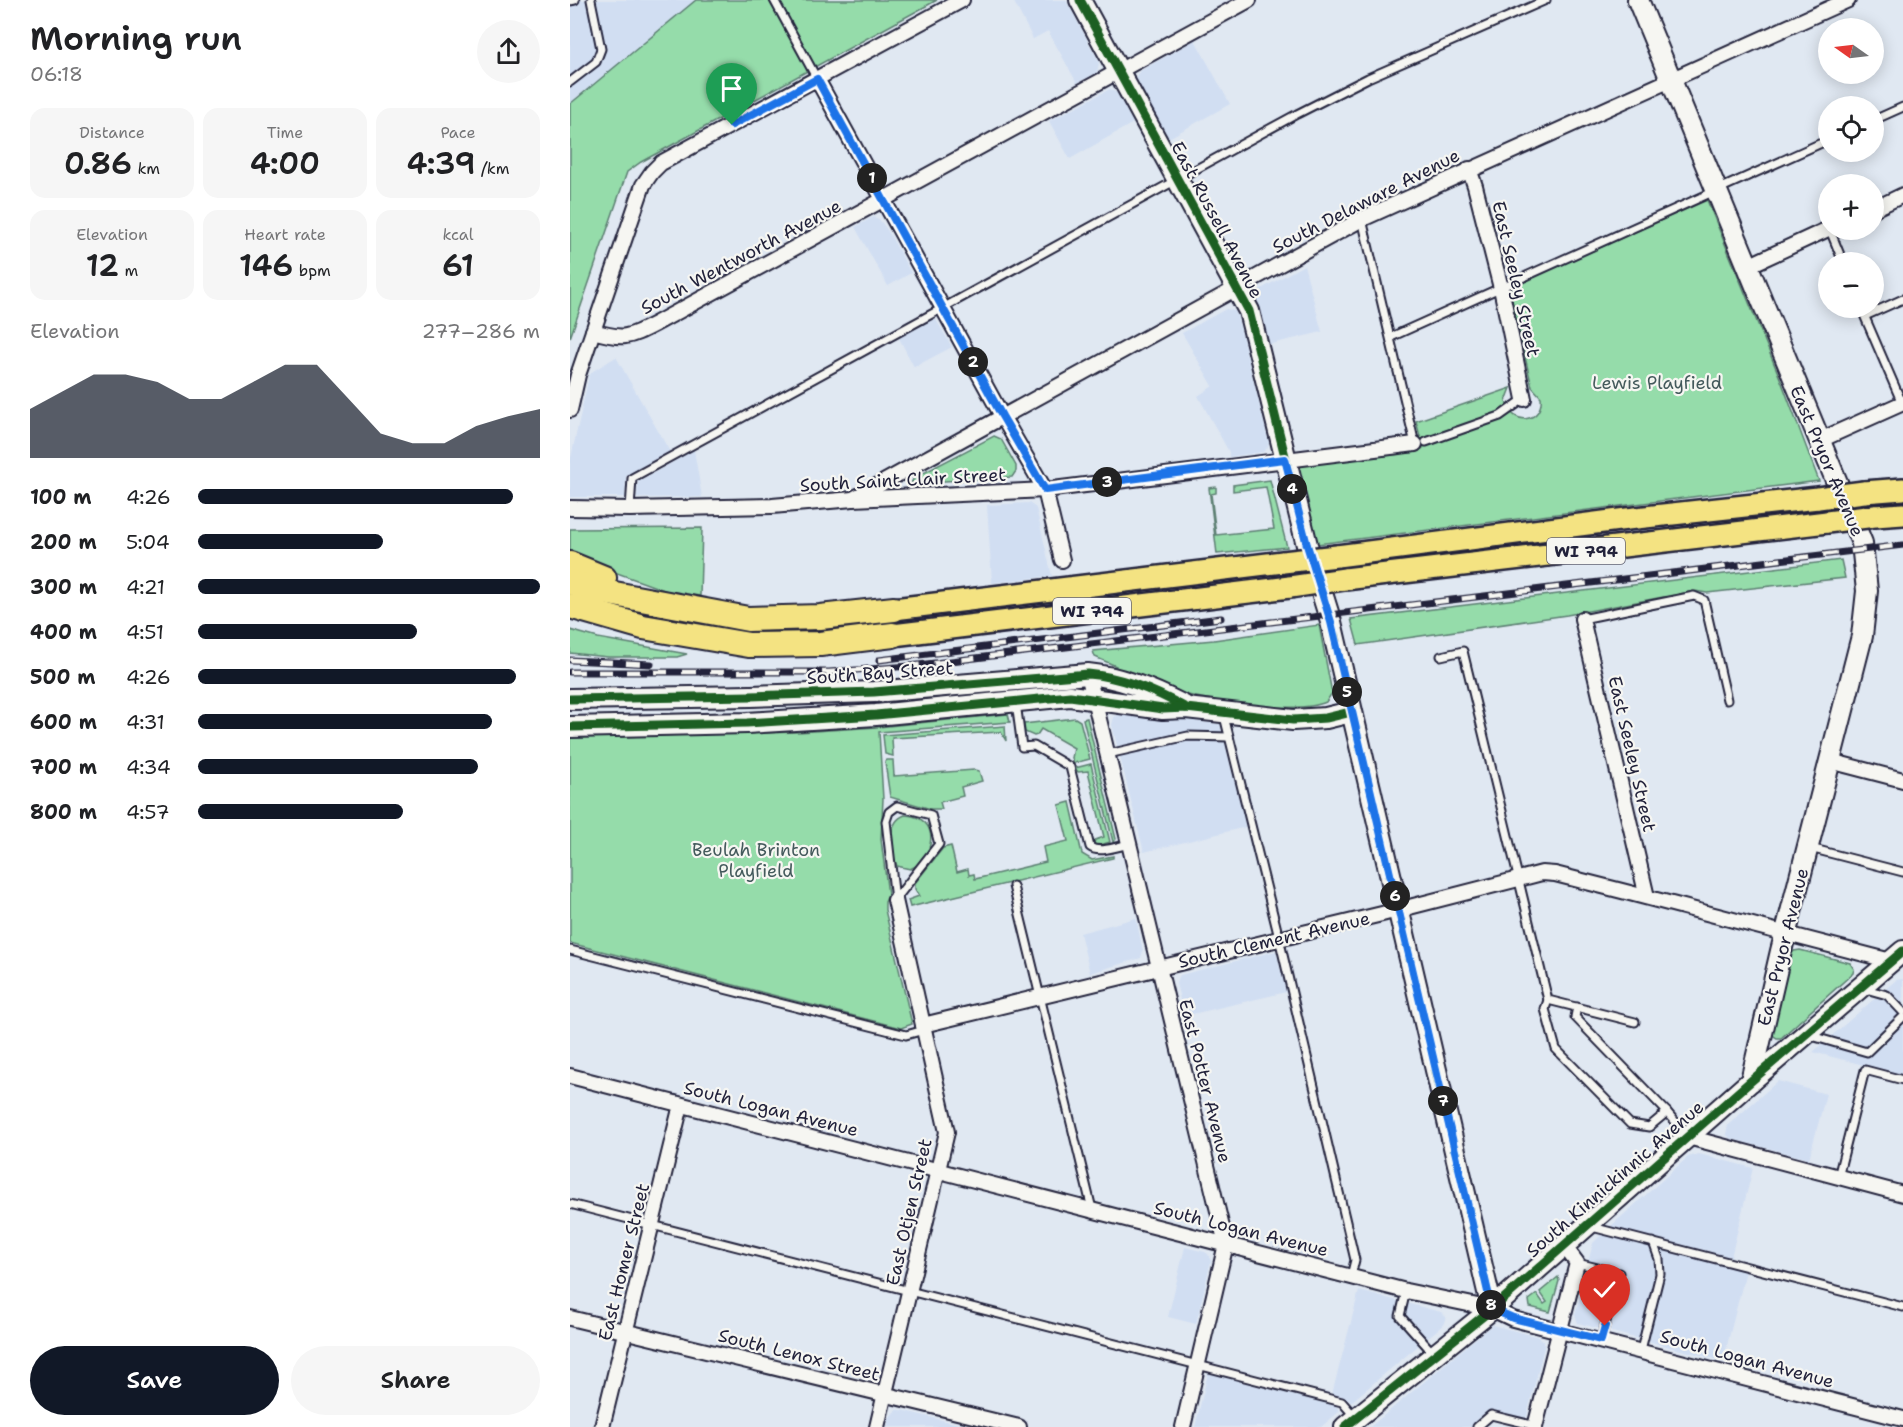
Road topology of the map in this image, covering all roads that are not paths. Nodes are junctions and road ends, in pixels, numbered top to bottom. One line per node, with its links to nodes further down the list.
1 (575, 0): 10 (lane)
2 (591, 0): 14 (lane)
3 (774, 0): 12 (lane)
4 (962, 0): 12 (street)
5 (1080, 0): 11 (main road, East Russell Avenue)
6 (1249, 0): 11 (street, South Wentworth Avenue)
7 (1546, 0): 19 (lane)
8 (1638, 0): 13 (main road, East Pryor Avenue)
9 (1848, 0): 13 (street, South Delaware Avenue)
10 (570, 1)
11 (1118, 72): 19 (main road, East Russell Avenue); 22 (street, South Wentworth Avenue)
12 (817, 79): 22 (street); 33 (street)
13 (1671, 79): 18 (street, South Delaware Avenue); 20 (main road, East Pryor Avenue)
14 (570, 82)
15 (1903, 107): 16 (lane)
16 (1884, 116)
17 (1818, 144): 20 (lane)
18 (1469, 169): 24 (street, South Delaware Avenue); 28 (street, East Seeley Street)
19 (1177, 180): 27 (main road, East Russell Avenue); 30 (lane)
20 (1716, 190): 26 (main road, East Pryor Avenue); 28 (lane)
21 (1903, 195): 23 (street)
22 (884, 200): 30 (street); 33 (street, South Wentworth Avenue)
23 (1884, 204)
24 (1362, 219): 27 (street, South Delaware Avenue); 34 (lane)
25 (1818, 234): 26 (street)
26 (1748, 266): 39 (main road, East Pryor Avenue)
27 (1236, 287): 38 (street, South Delaware Avenue); 41 (main road, East Russell Avenue)
28 (1501, 288): 34 (lane); 35 (street, East Seeley Street)
29 (1903, 299): 31 (lane)
30 (943, 308): 38 (street); 46 (lane)
31 (1884, 308)
32 (1866, 318): 36 (lane)
33 (594, 330): 37 (street)
34 (1391, 337): 40 (lane)
35 (1524, 399): 40 (lane)
36 (1902, 403): 39 (street)
37 (570, 410)
38 (1002, 416): 43 (street); 44 (street, South Delaware Avenue)
39 (1818, 441): 72 (main road, East Pryor Avenue)
40 (1421, 443): 41 (street, South Saint Clair Street)
41 (1285, 459): 43 (street, South Saint Clair Street); 66 (main road, East Russell Avenue)
42 (1903, 489): 53 (main road, WI 794, bridge)
43 (1045, 490): 44 (street, South Saint Clair Street); 48 (street)
44 (853, 499): 46 (street, South Saint Clair Street)
45 (570, 508): 46 (street, South Saint Clair Street)
46 (630, 509)
47 (1903, 513): 55 (main road, WI 794, bridge)
48 (1062, 560)
49 (570, 564): 51 (highway)
50 (570, 582): 51 (highway, WI 794)
51 (668, 604): 53 (highway, WI 794)
52 (573, 607): 55 (highway, WI 794)
53 (894, 609)
54 (1582, 619): 62 (lane); 79 (street, East Seeley Street)
55 (893, 635)
56 (1441, 656): 77 (lane)
57 (1088, 674): 58 (main road, South Bay Street); 61 (street, East Potter Avenue); 64 (main road, South Bay Street)
58 (874, 692): 59 (main road, South Bay Street); 67 (main road)
59 (609, 698): 60 (main road, South Bay Street); 68 (main road)
60 (570, 699)
61 (1095, 699): 63 (main road, South Bay Street); 64 (main road, South Bay Street); 71 (street, East Potter Avenue)
62 (1727, 700)
63 (1016, 701): 67 (main road, South Bay Street); 74 (lane)
64 (1186, 708): 65 (main road, South Bay Street)
65 (1224, 712): 66 (main road, South Bay Street); 70 (lane)
66 (1352, 712): 81 (main road, East Russell Avenue)
67 (876, 715): 68 (main road, South Bay Street)
68 (609, 726): 69 (main road, South Bay Street)
69 (570, 727)
70 (1229, 737): 71 (lane); 83 (lane)
71 (1108, 754): 74 (street, East Potter Avenue)
72 (1830, 761): 73 (street); 75 (main road, East Pryor Avenue)
73 (1903, 780)
74 (1130, 844): 86 (street, East Potter Avenue)
75 (1808, 847): 76 (lane); 82 (main road, East Pryor Avenue)
76 (1903, 872)
77 (1518, 880): 79 (street, South Clement Avenue); 81 (street, South Clement Avenue); 89 (lane)
78 (1013, 886): 88 (lane)
79 (1647, 897): 82 (street, South Clement Avenue)
80 (895, 900): 80 (lane); 94 (street, East Otjen Street)
81 (1398, 910): 83 (street, South Clement Avenue); 117 (main road, East Russell Avenue)
82 (1786, 933): 85 (street, South Clement Avenue); 98 (main road, East Pryor Avenue)
83 (1280, 938): 86 (street, South Clement Avenue); 113 (lane)
84 (570, 950): 94 (lane)
85 (1899, 959): 87 (main road, South Kinnickinnic Avenue)
86 (1159, 967): 88 (street, South Clement Avenue); 110 (street, East Potter Avenue)
87 (1860, 988): 91 (lane); 95 (main road, South Kinnickinnic Avenue)
88 (1040, 997): 94 (street, South Clement Avenue); 106 (lane)
89 (1548, 1000): 90 (lane); 100 (lane)
90 (1577, 1007): 93 (lane); 100 (lane)
91 (1903, 1012)
92 (1903, 1017): 95 (lane)
93 (1635, 1022)
94 (923, 1027): 102 (street, East Otjen Street)
95 (1805, 1035): 98 (main road, South Kinnickinnic Avenue)
96 (570, 1076): 99 (street, South Logan Avenue)
97 (1903, 1080): 103 (lane)
98 (1751, 1081): 101 (main road, South Kinnickinnic Avenue)
99 (681, 1105): 102 (street, South Logan Avenue); 107 (street, East Homer Street)
100 (1667, 1112): 101 (lane)
101 (1688, 1137): 103 (street); 108 (main road, South Kinnickinnic Avenue)
102 (938, 1171): 106 (street, South Logan Avenue); 114 (street, East Otjen Street)
103 (1838, 1177): 104 (street)
104 (1903, 1194)
105 (570, 1204): 107 (lane)
106 (1092, 1209): 110 (street, South Logan Avenue)
107 (652, 1224): 114 (lane); 120 (street, East Homer Street)
108 (1589, 1226): 109 (lane); 111 (main road, South Kinnickinnic Avenue)
109 (1653, 1242): 116 (lane); 122 (lane)
110 (1226, 1244): 113 (street, South Logan Avenue); 124 (street, East Potter Avenue)
111 (1565, 1247): 112 (street); 117 (main road, South Kinnickinnic Avenue)
112 (1577, 1263): 119 (street); 121 (lane)
113 (1351, 1276): 115 (street, South Logan Avenue)
114 (909, 1291): 124 (lane); 125 (street, East Otjen Street)
115 (1406, 1291): 117 (street, South Logan Avenue); 123 (lane)
116 (1903, 1307)
117 (1492, 1309): 119 (street, South Logan Avenue); 123 (main road, South Kinnickinnic Avenue)
118 (570, 1318): 120 (street, South Lenox Street)
119 (1560, 1330): 121 (street, South Logan Avenue); 128 (street)
120 (626, 1331): 125 (street, South Lenox Street); 129 (street, East Homer Street)
121 (1601, 1340): 122 (street, South Logan Avenue)
122 (1641, 1350): 126 (street, South Logan Avenue)
123 (1434, 1354): 127 (main road, South Kinnickinnic Avenue)
124 (1198, 1365): 127 (lane); 132 (street, East Potter Avenue)
125 (884, 1395): 130 (street, East Otjen Street); 131 (street, South Lenox Street)
126 (1903, 1419)
127 (1350, 1422)
128 (1535, 1426): 133 (lane)
129 (602, 1427)
130 (877, 1427)
131 (1019, 1427)
132 (1184, 1427)
133 (1477, 1427)

